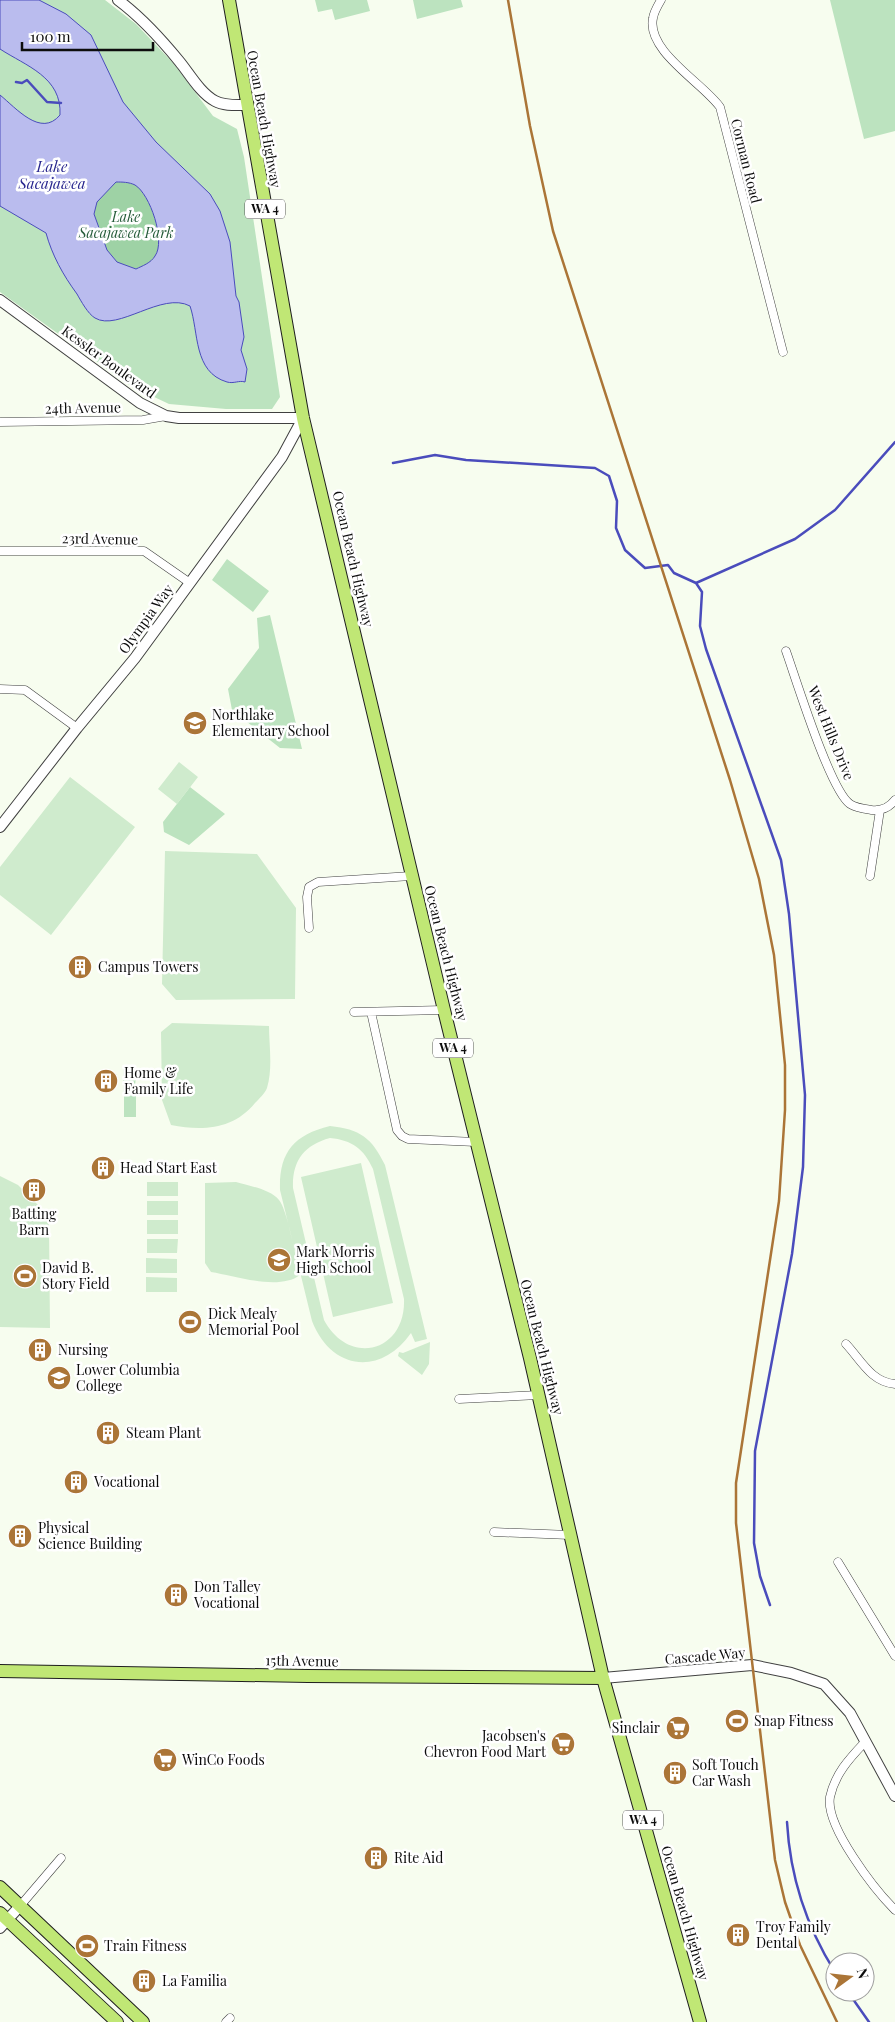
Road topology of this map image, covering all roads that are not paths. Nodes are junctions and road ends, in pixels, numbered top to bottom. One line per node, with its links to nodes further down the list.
1 (118, 0): 4 (street)
2 (229, 0): 4 (main road, Ocean Beach Highway / WA 4)
3 (661, 0): 6 (street, Corman Road)
4 (246, 105): 8 (main road, Ocean Beach Highway / WA 4)
5 (0, 300): 7 (street, Kessler Boulevard)
6 (783, 352)
7 (166, 416): 8 (street, Kessler Boulevard); 9 (street, 24th Avenue)
8 (303, 418): 11 (street, Olympia Way); 18 (main road, Ocean Beach Highway / WA 4)
9 (0, 422)
10 (0, 551): 11 (street, 23rd Avenue)
11 (190, 583): 14 (street, Olympia Way)
12 (786, 651): 16 (street, West Hills Drive)
13 (0, 689): 14 (street)
14 (76, 728): 17 (street, Olympia Way)
15 (895, 800): 16 (street)
16 (880, 810): 19 (street)
17 (0, 827)
18 (412, 876): 20 (street); 21 (main road, Ocean Beach Highway / WA 4)
19 (870, 876)
20 (308, 928)
21 (444, 1010): 23 (street); 24 (main road, Ocean Beach Highway / WA 4)
22 (354, 1012): 23 (street)
23 (371, 1012): 24 (street)
24 (476, 1142): 27 (main road, Ocean Beach Highway / WA 4)
25 (846, 1344): 26 (street)
26 (895, 1384)
27 (539, 1395): 28 (street); 30 (main road, Ocean Beach Highway / WA 4)
28 (459, 1399)
29 (494, 1532): 30 (street)
30 (570, 1535): 34 (main road, Ocean Beach Highway / WA 4)
31 (838, 1562): 32 (street)
32 (895, 1656)
33 (0, 1671): 34 (main road, 15th Avenue)
34 (603, 1678): 35 (street, Cascade Way); 44 (main road, Ocean Beach Highway / WA 4)
35 (864, 1743): 36 (street, Cascade Way); 40 (street)
36 (895, 1796)
37 (61, 1858): 39 (street)
38 (0, 1887): 39 (main road)
39 (20, 1906): 41 (street); 43 (main road)
40 (895, 1910)
41 (2, 1920): 42 (main road)
42 (117, 2022)
43 (143, 2022)
44 (700, 2022)

